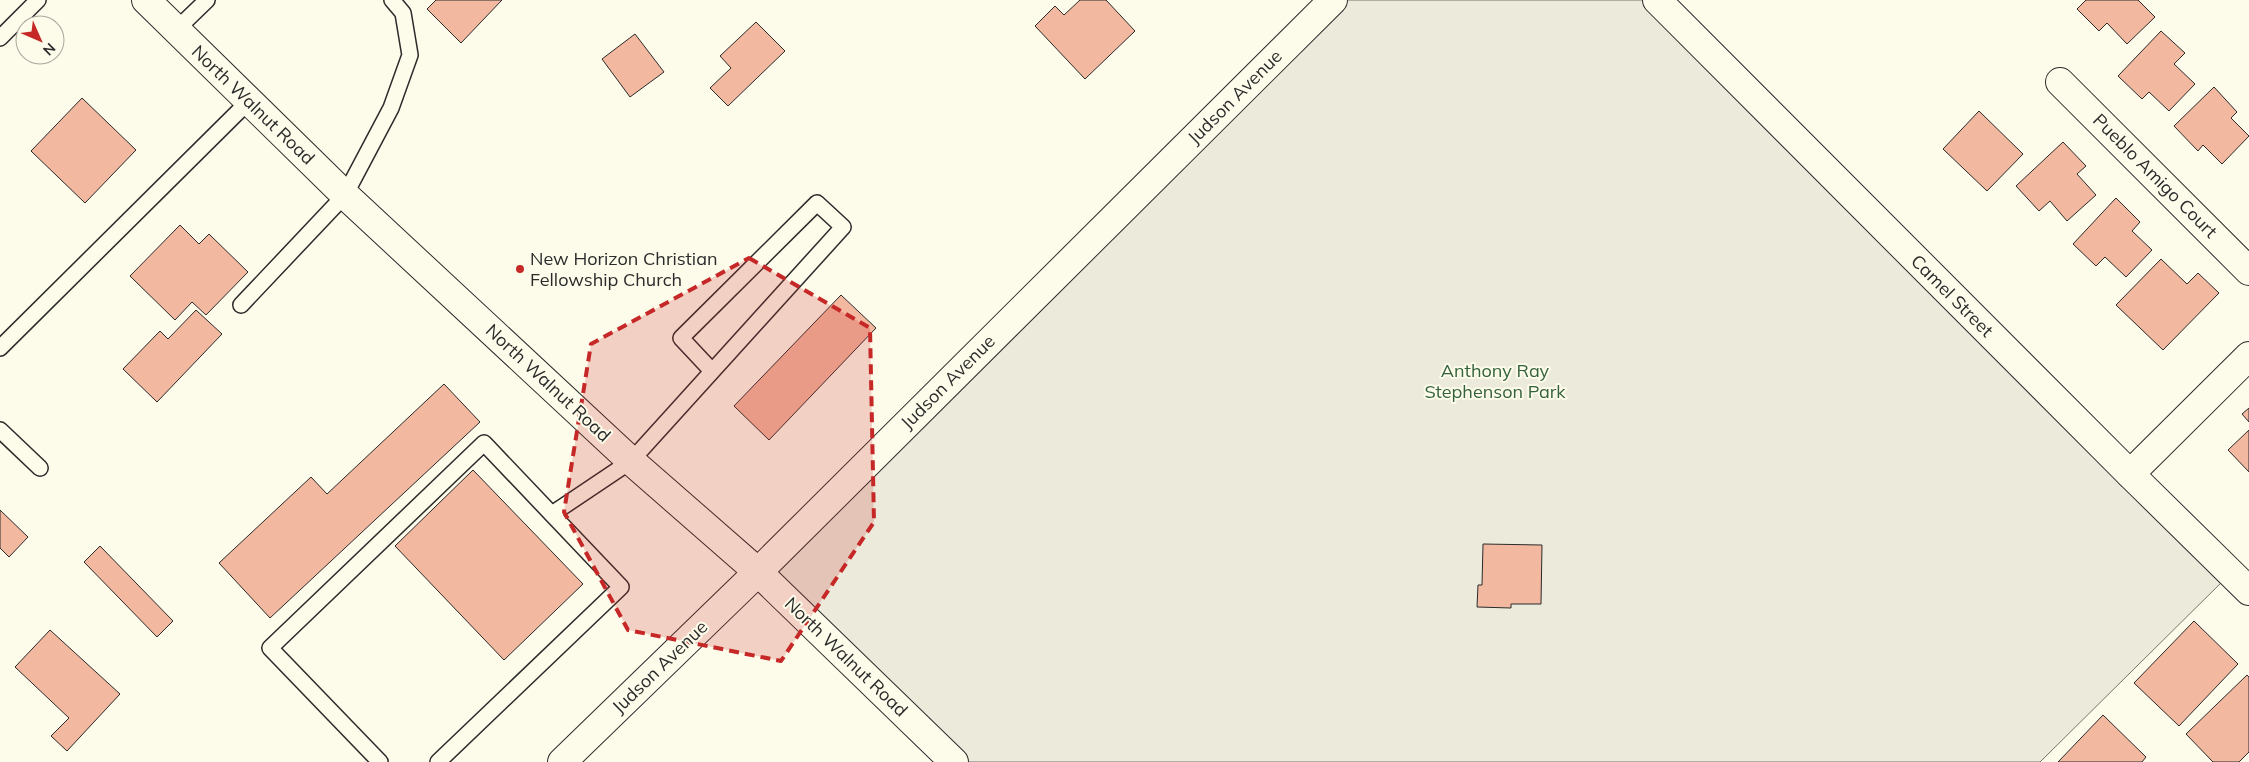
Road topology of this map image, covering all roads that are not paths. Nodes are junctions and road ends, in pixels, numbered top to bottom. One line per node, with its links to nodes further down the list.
1 (38, 0): 8 (lane)
2 (146, 0): 7 (street, North Walnut Road)
3 (207, 0): 7 (lane)
4 (392, 0): 11 (lane)
5 (1333, 0): 22 (street, Judson Avenue)
6 (1657, 0): 20 (street, Camel Street)
7 (176, 30): 10 (street, North Walnut Road)
8 (0, 38)
9 (2060, 82): 12 (street, Pueblo Amigo Court)
10 (249, 101): 11 (street, North Walnut Road); 14 (lane)
11 (345, 195): 13 (lane); 18 (street, North Walnut Road)
12 (2249, 271)
13 (241, 305)
14 (0, 348)
15 (2249, 356): 20 (street)
16 (712, 370): 16 (lane); 18 (lane)
17 (0, 430): 19 (lane)
18 (631, 461): 21 (lane); 22 (street, North Walnut Road)
19 (40, 468)
20 (2130, 474): 23 (street, Camel Street)
21 (552, 514): 24 (lane); 25 (lane)
22 (758, 572): 26 (street, Judson Avenue); 27 (street, North Walnut Road)
23 (2249, 590)
24 (380, 762)
25 (438, 762)
26 (562, 762)
27 (954, 762)

